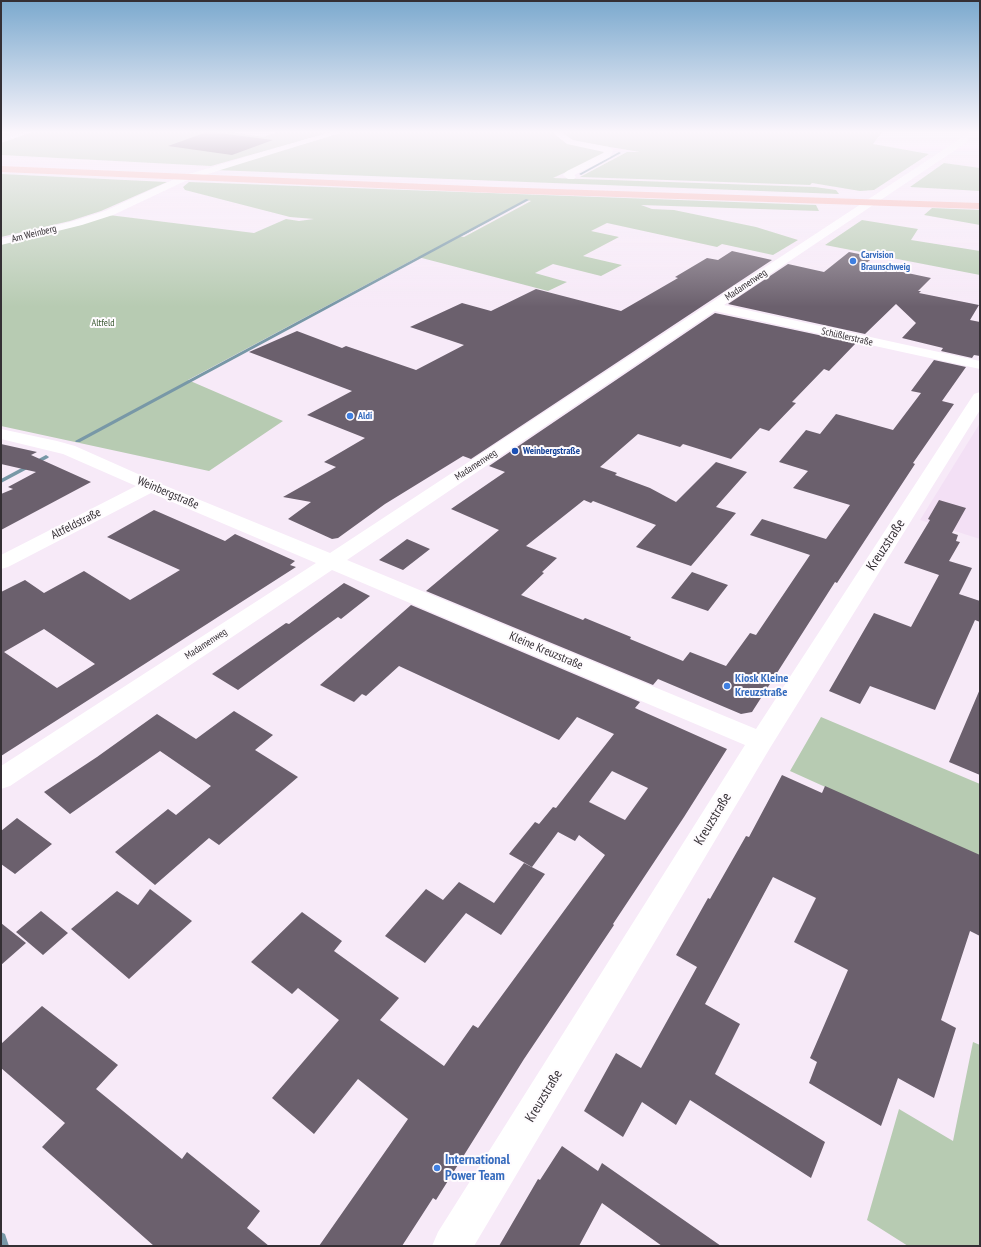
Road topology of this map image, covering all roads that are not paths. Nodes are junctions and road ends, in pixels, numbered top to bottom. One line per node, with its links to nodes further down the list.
1 (158, 190): 7 (street, Am Weinberg)
2 (597, 190): 5 (highway)
3 (888, 190): 8 (street, Madamenweg)
4 (980, 201): 5 (highway)
5 (955, 203): 6 (highway)
6 (980, 206)
7 (1, 242)
8 (713, 306): 9 (street, Schüßlerstraße); 13 (street, Madamenweg)
9 (980, 365)
10 (980, 397): 15 (street, Kreuzstraße)
11 (1, 434): 12 (street, Weinbergstraße)
12 (150, 486): 13 (street, Weinbergstraße); 14 (street, Altfeldstraße)
13 (332, 561): 15 (street, Kleine Kreuzstraße); 16 (street, Madamenweg)
14 (1, 563)
15 (761, 741): 17 (street, Kreuzstraße)
16 (1, 779)
17 (452, 1246)

